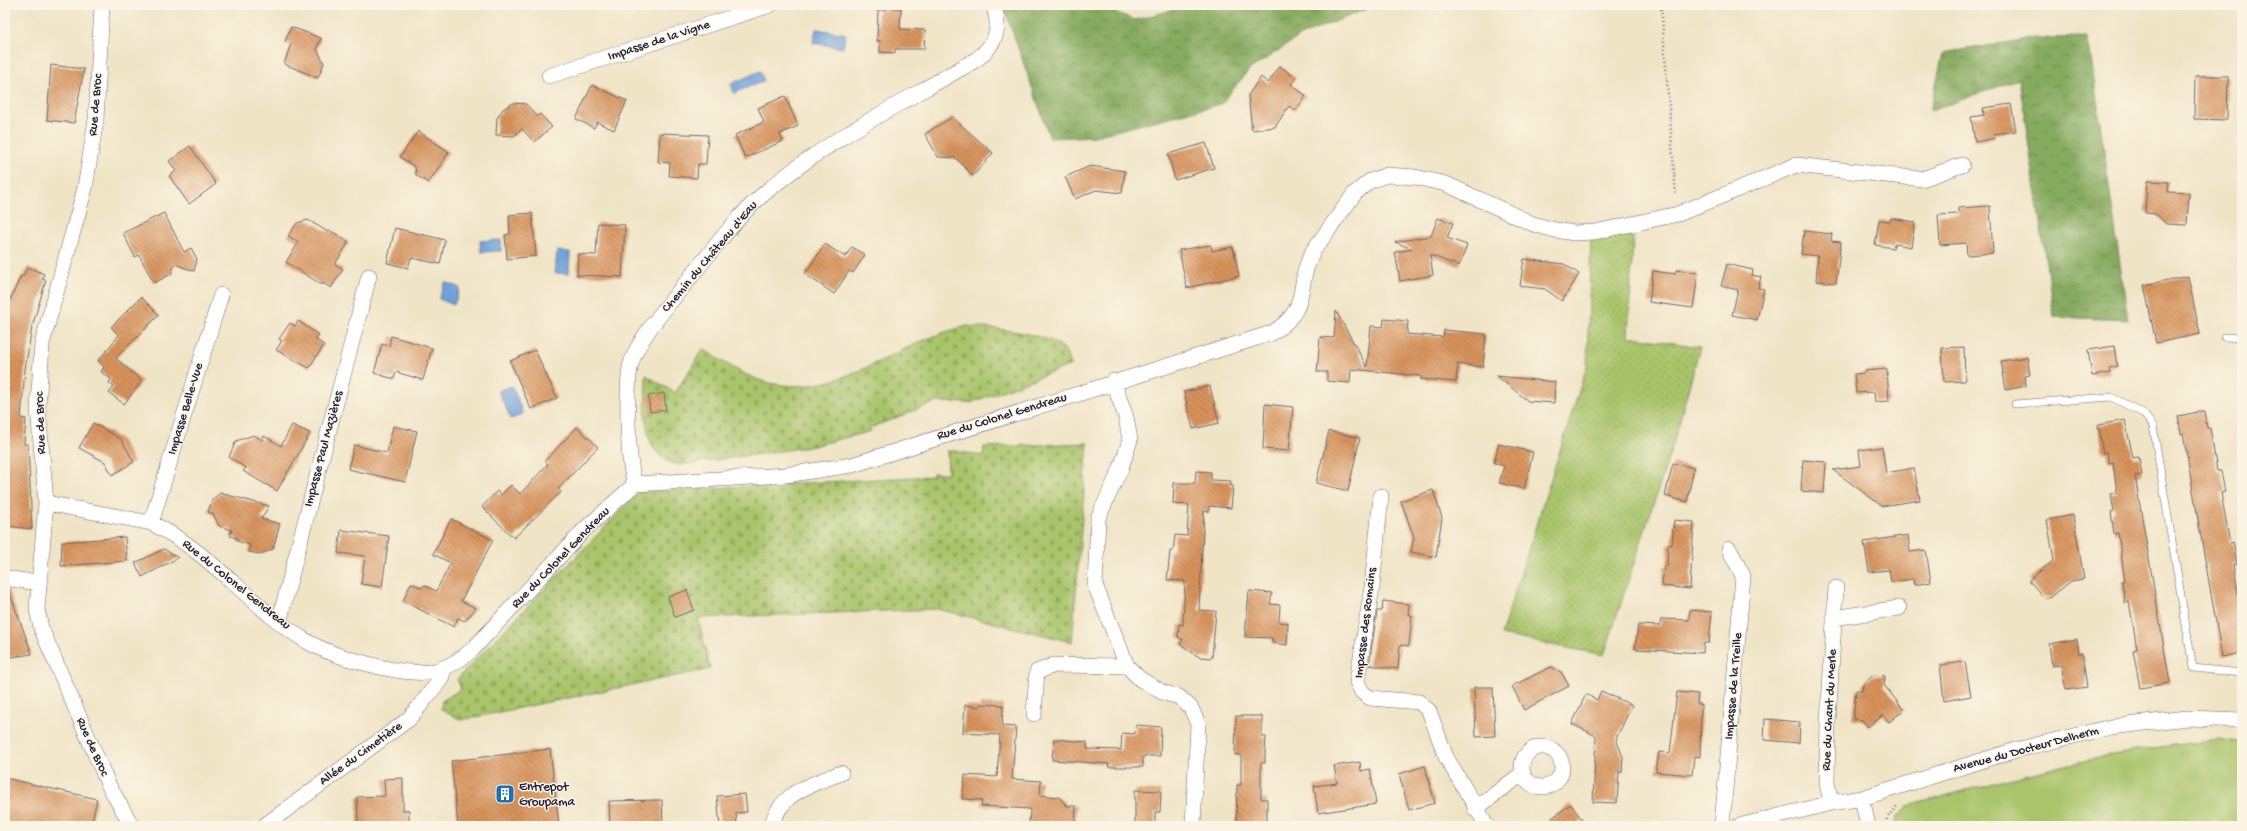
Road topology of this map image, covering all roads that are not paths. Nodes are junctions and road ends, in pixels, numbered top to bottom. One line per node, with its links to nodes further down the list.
1 (102, 5): 14 (street, Rue de Broc)
2 (770, 5): 4 (street, Impasse de la Vigne)
3 (993, 5): 12 (street, Chemin du Château d'Eau)
4 (549, 76)
5 (1962, 165): 10 (street, Rue du Colonel Gendreau)
6 (370, 276): 22 (street, Impasse Paul Mazières)
7 (221, 295): 15 (street, Impasse Belle-Vue)
8 (2225, 338): 9 (lane)
9 (2242, 338)
10 (1113, 381): 12 (street, Rue du Colonel Gendreau); 23 (street)
11 (2015, 404): 25 (lane)
12 (635, 484): 24 (street, Rue du Colonel Gendreau)
13 (1381, 496): 32 (street, Impasse des Romains)
14 (46, 503): 15 (street, Rue du Colonel Gendreau); 18 (street, Rue de Broc)
15 (151, 523): 22 (street, Rue du Colonel Gendreau)
16 (1729, 550): 38 (street, Impasse de la Treille)
17 (5, 578): 18 (street)
18 (39, 583): 33 (street, Rue de Broc)
19 (1836, 588): 21 (street, Rue du Chant du Merle)
20 (1899, 608): 21 (street)
21 (1834, 618): 31 (street, Rue du Chant du Merle)
22 (279, 622): 24 (street, Rue du Colonel Gendreau)
23 (1127, 666): 26 (street); 36 (street)
24 (444, 670): 34 (street, Allée du Cimetière)
25 (2242, 673)
26 (1034, 714)
27 (2242, 720): 30 (street, Avenue du Docteur Delherm)
28 (841, 773): 35 (street)
29 (1523, 773): 32 (street)
30 (1862, 798): 31 (street, Avenue du Docteur Delherm); 40 (street)
31 (1831, 803): 39 (street, Avenue du Docteur Delherm)
32 (1475, 809): 37 (street, Impasse des Romains)
33 (132, 826)
34 (264, 826)
35 (771, 826)
36 (1193, 826)
37 (1487, 826)
38 (1722, 826)
39 (1739, 826)
40 (1868, 826)

